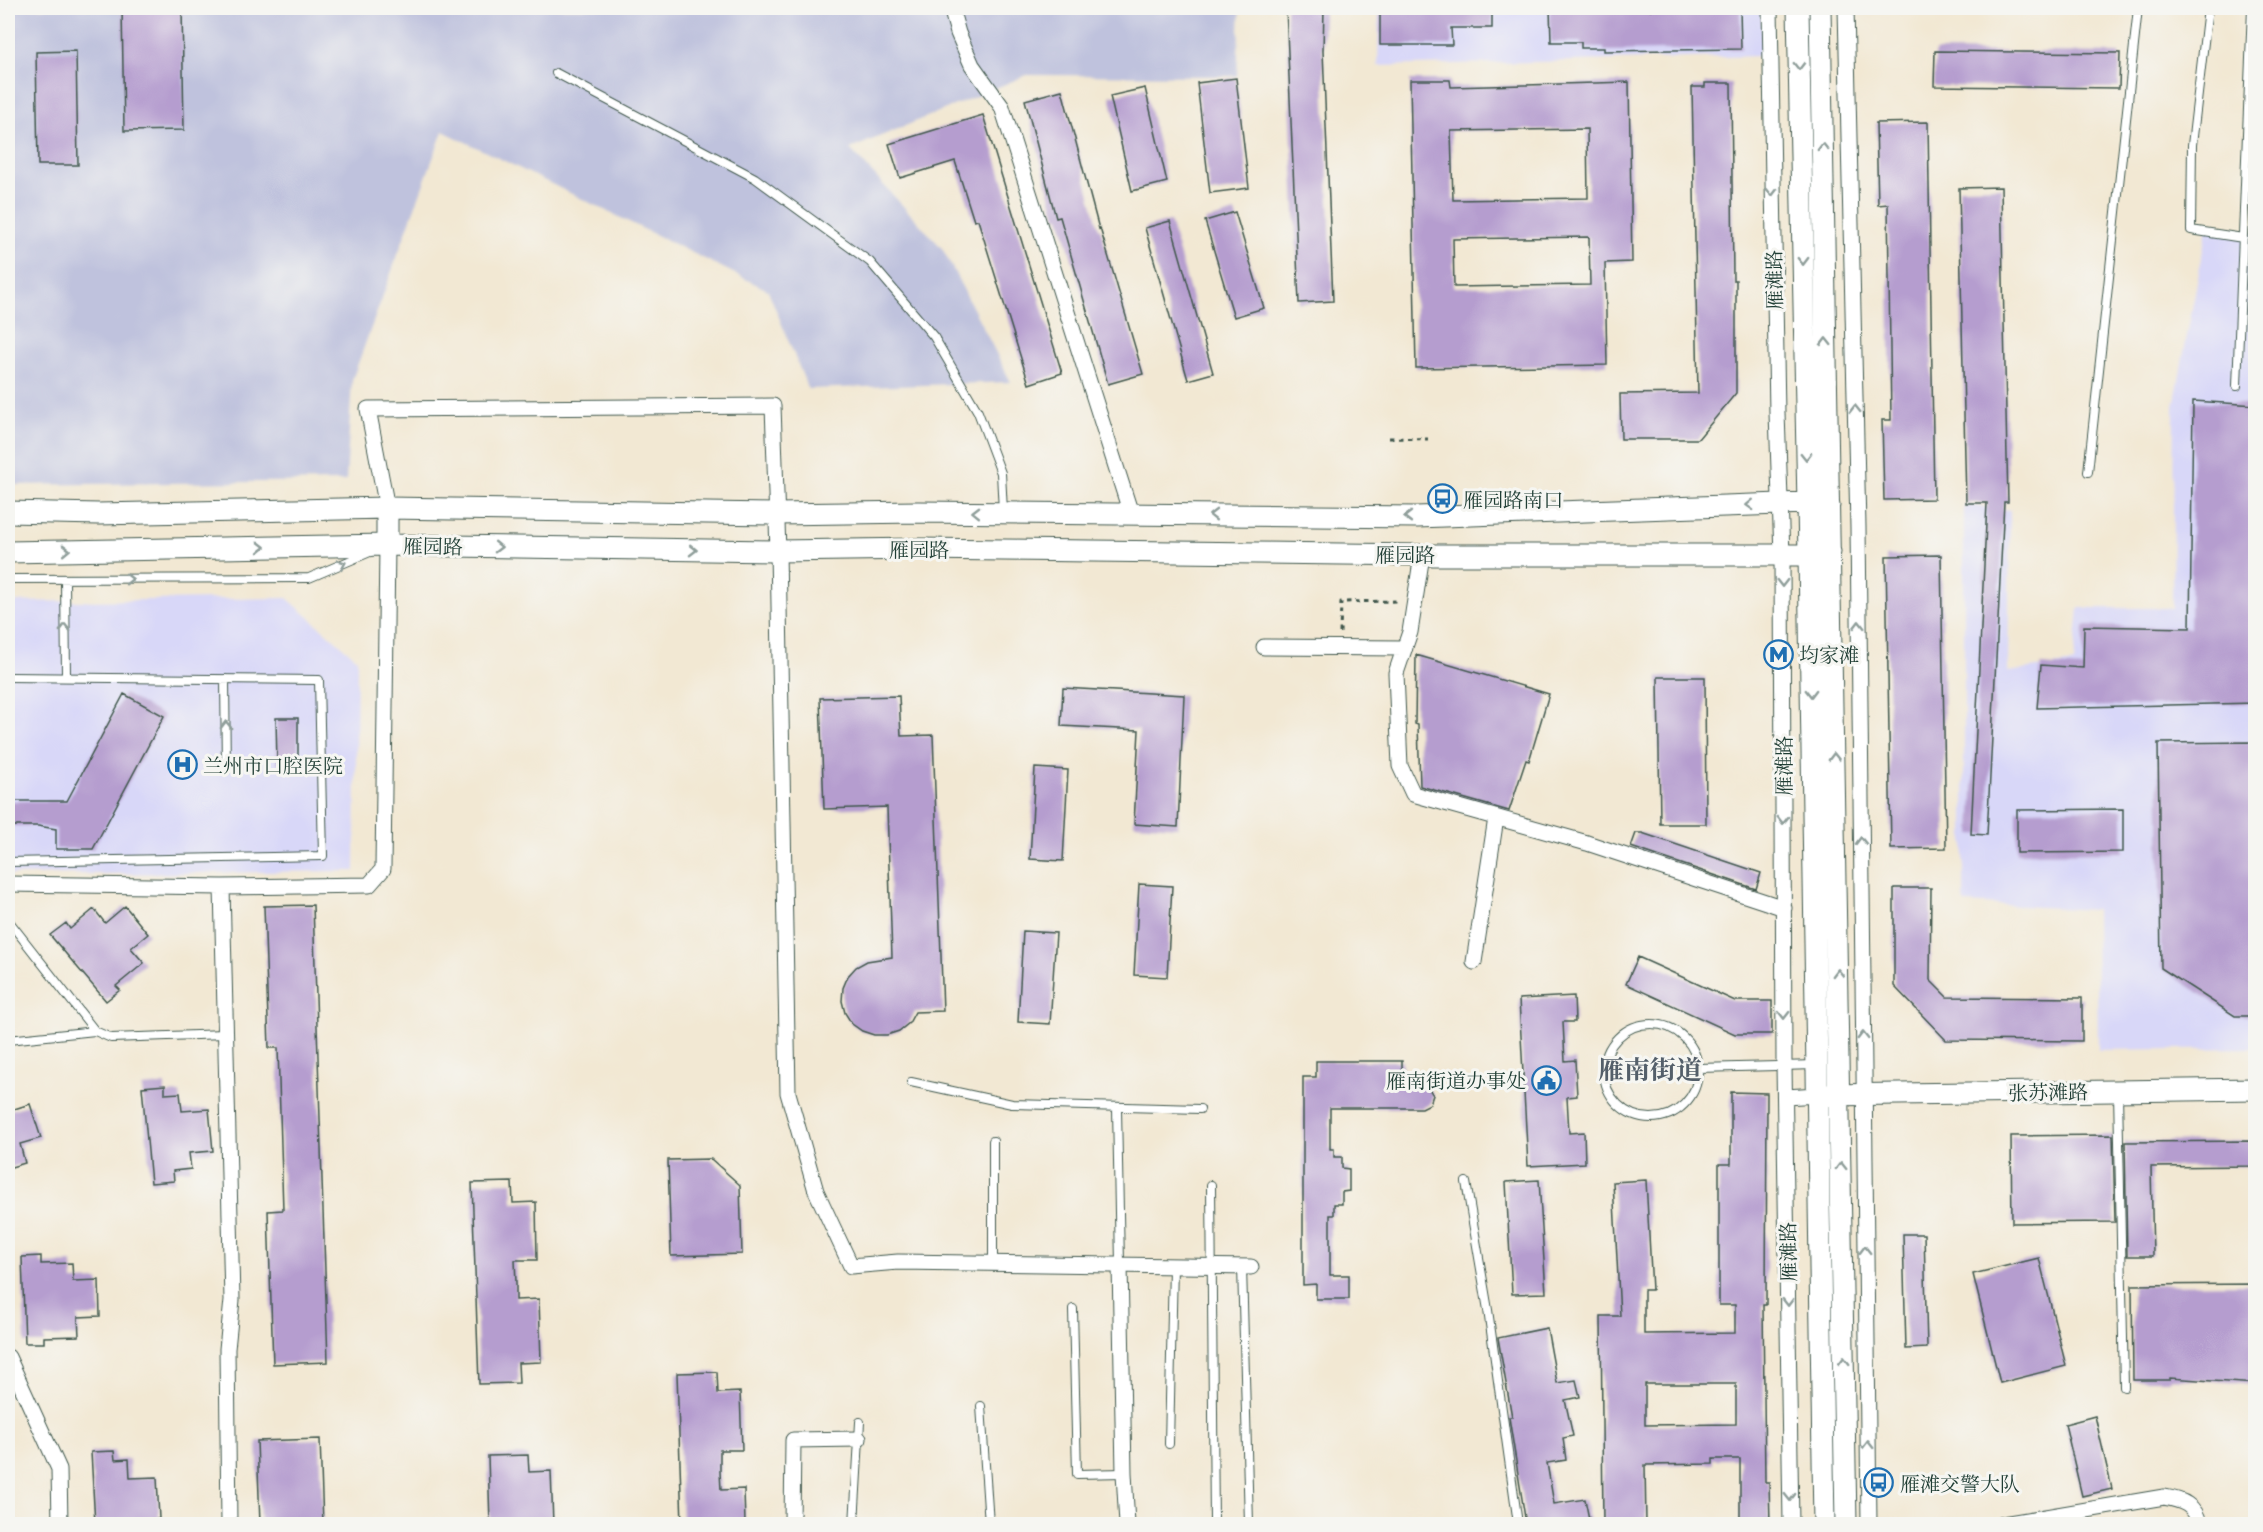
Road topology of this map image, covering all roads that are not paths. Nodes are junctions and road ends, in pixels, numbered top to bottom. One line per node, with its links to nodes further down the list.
1 (951, 8): 20 (street)
2 (1770, 8): 14 (street, 雁滩路, one-way to 14)
3 (1798, 8): 13 (main road, 雁滩路, one-way to 13)
4 (1820, 8): 15 (main road, 雁滩路, one-way to 4)
5 (1846, 8): 25 (street, one-way to 5)
6 (2138, 8): 12 (lane)
7 (2208, 8): 10 (lane)
8 (2252, 8): 10 (lane)
9 (556, 73): 18 (lane)
10 (2243, 238): 11 (lane)
11 (2237, 386)
12 (2088, 472)
13 (1807, 503): 14 (main road, 雁园路); 15 (main road, 雁园路); 24 (main road, 雁滩路)
14 (1779, 504): 20 (main road, 雁园路, one-way to 20); 27 (street, 雁滩路)
15 (1829, 505): 24 (main road, 雁滩路)
16 (387, 508): 17 (main road, 雁园路); 19 (main road, 雁园路); 19 (street); 21 (main road)
17 (8, 512)
18 (1003, 513): 19 (main road, 雁园路, one-way to 19); 20 (main road, 雁园路)
19 (776, 514): 22 (street)
20 (1131, 514)
21 (387, 545): 22 (main road, 雁园路, one-way to 22); 23 (main road, 雁园路, one-way to 21); 29 (lane, one-way to 21); 39 (street)
22 (778, 551): 26 (main road, 雁园路); 61 (street)
23 (8, 552)
24 (1820, 553): 25 (street); 27 (main road, 雁园路); 47 (main road, 雁滩路, one-way to 47); 54 (main road, 雁滩路, one-way to 24)
25 (1858, 553): 52 (street, one-way to 25)
26 (1422, 555): 27 (main road, 雁园路); 31 (street)
27 (1782, 555): 40 (street, 雁滩路, one-way to 40)
28 (8, 579): 29 (lane)
29 (65, 579): 33 (lane, one-way to 29)
30 (1264, 646): 31 (street)
31 (1405, 648): 36 (street)
32 (8, 677): 33 (lane)
33 (66, 677): 34 (lane)
34 (225, 679): 35 (lane, one-way to 34); 37 (lane)
35 (226, 770)
36 (1496, 818): 40 (street); 42 (street)
37 (8, 862)
38 (8, 884): 39 (street)
39 (222, 887): 44 (street)
40 (1784, 908): 46 (street, 雁滩路, one-way to 46)
41 (8, 920): 43 (lane)
42 (1474, 962)
43 (95, 1031): 44 (lane); 45 (lane)
44 (225, 1034): 75 (street)
45 (8, 1040)
46 (1784, 1065): 47 (lane); 48 (lane); 55 (street, 雁滩路)
47 (1816, 1065): 53 (main road, 雁滩路)
48 (1698, 1068): 48 (lane)
49 (911, 1082): 56 (lane)
50 (2256, 1089): 51 (main road, 张苏滩路)
51 (2118, 1091): 52 (main road, 张苏滩路); 68 (lane)
52 (1863, 1094): 54 (main road, 张苏滩路); 86 (street, one-way to 52)
53 (1817, 1095): 54 (main road, 张苏滩路); 55 (street); 84 (main road, 雁滩路)
54 (1840, 1095): 85 (main road, 雁滩路, one-way to 54)
55 (1786, 1097): 83 (street, 雁滩路, one-way to 83)
56 (1117, 1108): 57 (lane); 63 (lane)
57 (1200, 1109)
58 (993, 1141): 61 (lane)
59 (1466, 1182): 82 (lane)
60 (1211, 1185): 64 (lane)
61 (993, 1263): 63 (street)
62 (1173, 1264): 63 (street); 64 (street); 72 (lane)
63 (1120, 1265): 73 (street)
64 (1211, 1265): 65 (street); 80 (lane)
65 (1247, 1266): 81 (lane)
66 (1073, 1309): 73 (lane)
67 (8, 1357): 74 (street)
68 (2124, 1387)
69 (981, 1406): 78 (lane)
70 (860, 1422): 71 (lane)
71 (859, 1439): 76 (street); 77 (lane)
72 (1169, 1444)
73 (1124, 1473): 79 (street)
74 (60, 1524)
75 (229, 1524)
76 (792, 1524)
77 (854, 1524)
78 (989, 1524)
79 (1127, 1524)
80 (1214, 1524)
81 (1249, 1524)
82 (1518, 1524)
83 (1791, 1524)
84 (1824, 1524)
85 (1846, 1524)
86 (1869, 1524)
87 (2003, 1524): 88 (street)
88 (2199, 1524)

